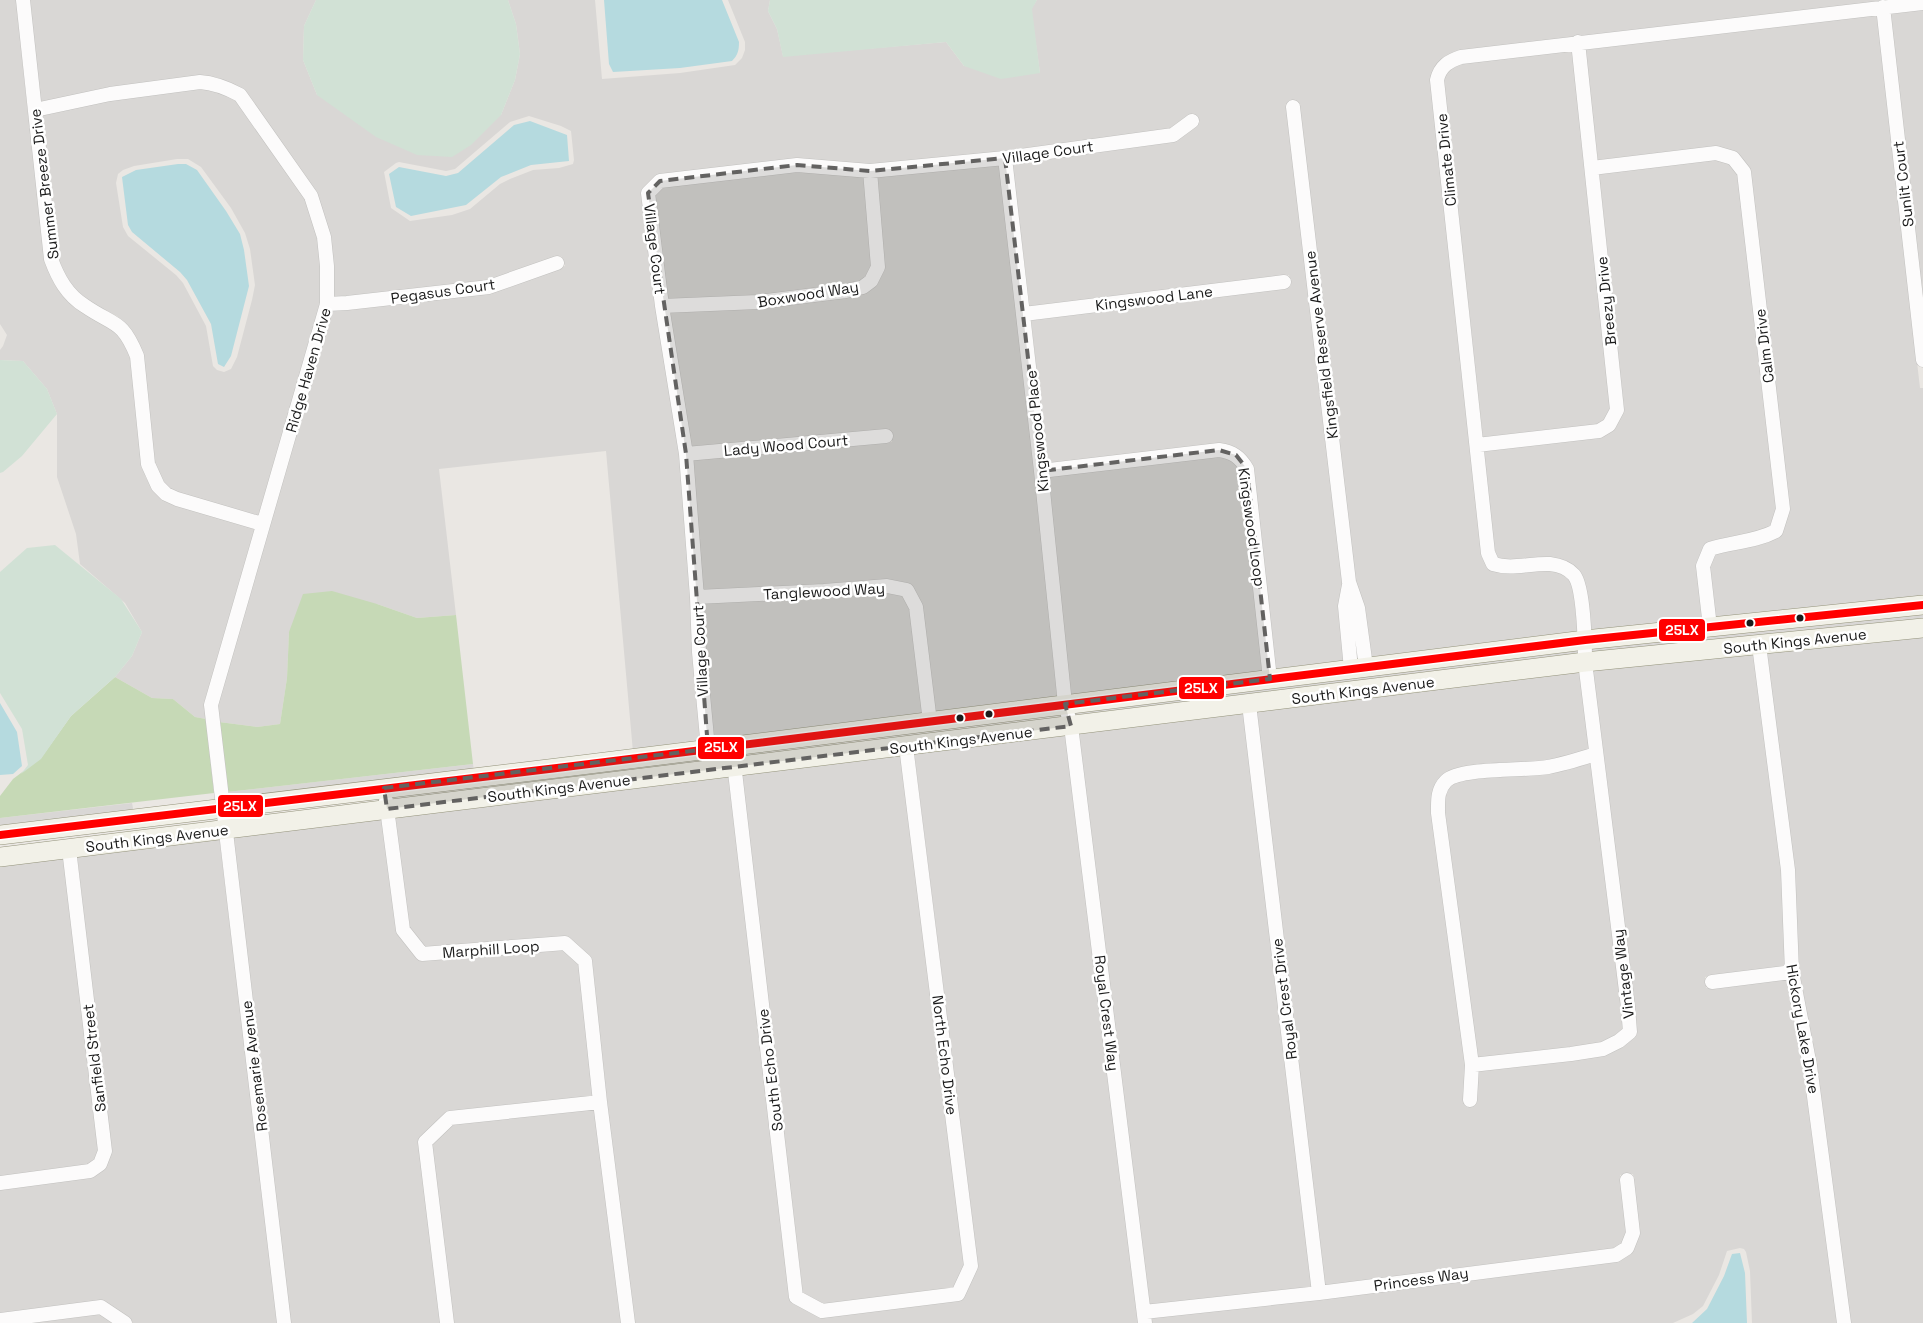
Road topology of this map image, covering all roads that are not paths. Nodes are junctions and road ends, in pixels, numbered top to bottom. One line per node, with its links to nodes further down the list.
1 (23, 0): 6 (street, Summer Breeze Drive)
2 (1923, 3): 3 (street, Climate Drive)
3 (1883, 7): 4 (street, Climate Drive); 16 (street, Sunlit Court)
4 (1578, 42): 9 (street, Breezy Drive); 18 (street, Climate Drive)
5 (1293, 107): 29 (street, Kingsfield Reserve Avenue)
6 (35, 110): 13 (street, Ridge Haven Drive); 21 (street, Summer Breeze Drive)
7 (1192, 121): 8 (street, Village Court)
8 (1005, 158): 10 (street, Village Court); 15 (street, Kingswood Place)
9 (1592, 168): 18 (street, Breezy Drive); 24 (street, Calm Drive)
10 (870, 171): 14 (street, Boxwood Way); 14 (street, Village Court)
11 (557, 263): 13 (street, Pegasus Court)
12 (1284, 282): 15 (street, Kingswood Lane)
13 (327, 304): 21 (street, Ridge Haven Drive)
14 (662, 306): 19 (street, Village Court)
15 (1024, 314): 20 (street, Kingswood Place)
16 (1923, 360)
17 (886, 436): 19 (street, Lady Wood Court)
18 (1477, 445): 26 (street, Climate Drive)
19 (686, 454): 22 (street, Village Court)
20 (1041, 471): 30 (street, Kingswood Loop); 31 (street, Kingswood Place)
21 (262, 524): 44 (street, Ridge Haven Drive)
22 (697, 597): 33 (street, Tanglewood Way); 37 (street, Village Court)
23 (1923, 605): 24 (main road, South Kings Avenue)
24 (1710, 627): 26 (main road, South Kings Avenue)
25 (1923, 628): 27 (main road, South Kings Avenue)
26 (1585, 640): 28 (street, Climate Drive); 29 (main road, South Kings Avenue)
27 (1759, 645): 28 (main road, South Kings Avenue); 50 (street, Hickory Lake Drive)
28 (1585, 662): 32 (main road, South Kings Avenue); 38 (street, Vintage Way)
29 (1358, 668): 30 (main road, South Kings Avenue)
30 (1270, 679): 31 (main road, South Kings Avenue)
31 (1065, 704): 33 (main road, South Kings Avenue); 34 (street, Royal Crest Way)
32 (1248, 704): 34 (main road, South Kings Avenue); 57 (street, Royal Crest Drive)
33 (930, 722): 35 (main road, South Kings Avenue)
34 (1071, 726): 36 (main road, South Kings Avenue); 59 (street, Royal Crest Way)
35 (732, 746): 37 (main road, South Kings Avenue); 39 (street, South Echo Drive)
36 (906, 746): 39 (main road, South Kings Avenue); 58 (street, North Echo Drive)
37 (708, 749): 40 (main road, South Kings Avenue); 41 (street, Village Court)
38 (1596, 754): 52 (street); 52 (street, Vintage Way)
39 (734, 767): 41 (main road, South Kings Avenue); 58 (street, South Echo Drive)
40 (557, 768): 42 (main road, South Kings Avenue); 43 (main road)
41 (710, 770): 43 (main road, South Kings Avenue)
42 (384, 788): 44 (main road, South Kings Avenue); 45 (street, Marphill Loop)
43 (559, 788): 45 (main road, South Kings Avenue)
44 (222, 808): 46 (street, Rosemarie Avenue); 47 (main road, South Kings Avenue)
45 (387, 809): 46 (main road, South Kings Avenue); 54 (street, Marphill Loop)
46 (225, 829): 48 (main road, South Kings Avenue); 62 (street, Rosemarie Avenue)
47 (0, 834)
48 (70, 849): 49 (main road, South Kings Avenue); 56 (street, Sanfield Street)
49 (0, 857)
50 (1792, 972): 51 (street); 65 (street, Hickory Lake Drive)
51 (1712, 982)
52 (1472, 1065): 53 (street)
53 (1470, 1100)
54 (600, 1102): 63 (street); 64 (street, Marphill Loop)
55 (1627, 1180): 57 (street, Princess Way)
56 (0, 1183)
57 (1319, 1293): 59 (street, Princess Way)
58 (890, 1302)
59 (1145, 1318)
60 (0, 1320): 61 (street)
61 (125, 1323)
62 (284, 1323)
63 (447, 1323)
64 (628, 1323)
65 (1844, 1323)

